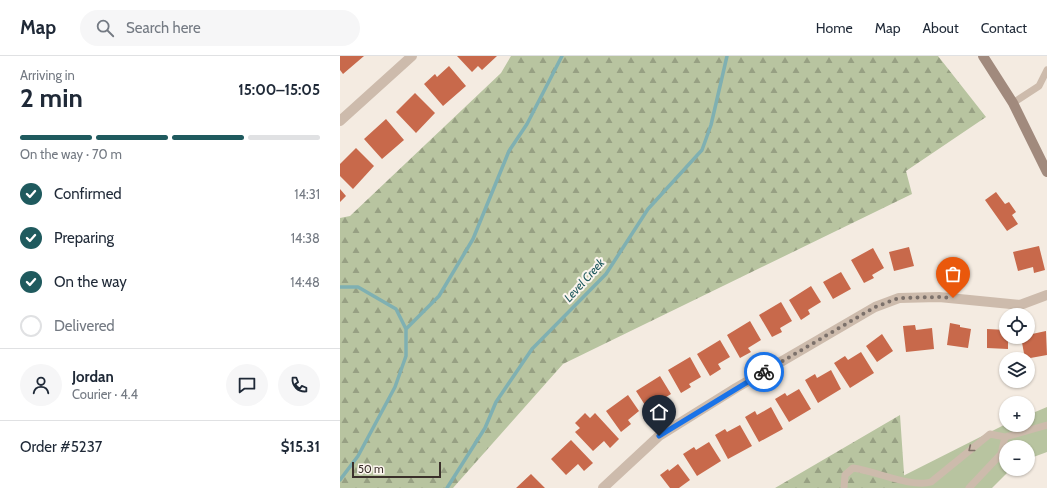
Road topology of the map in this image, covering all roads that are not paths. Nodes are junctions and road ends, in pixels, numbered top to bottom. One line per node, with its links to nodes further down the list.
1 (412, 56): 5 (street)
2 (983, 56): 4 (street)
3 (1047, 70): 4 (lane)
4 (1013, 103): 6 (street)
5 (340, 121)
6 (1047, 172)
7 (1047, 295): 10 (street)
8 (1047, 425): 9 (lane)
9 (1005, 437): 11 (lane, one-way to 11); 12 (lane)
10 (603, 488)
11 (844, 488)
12 (969, 488)

